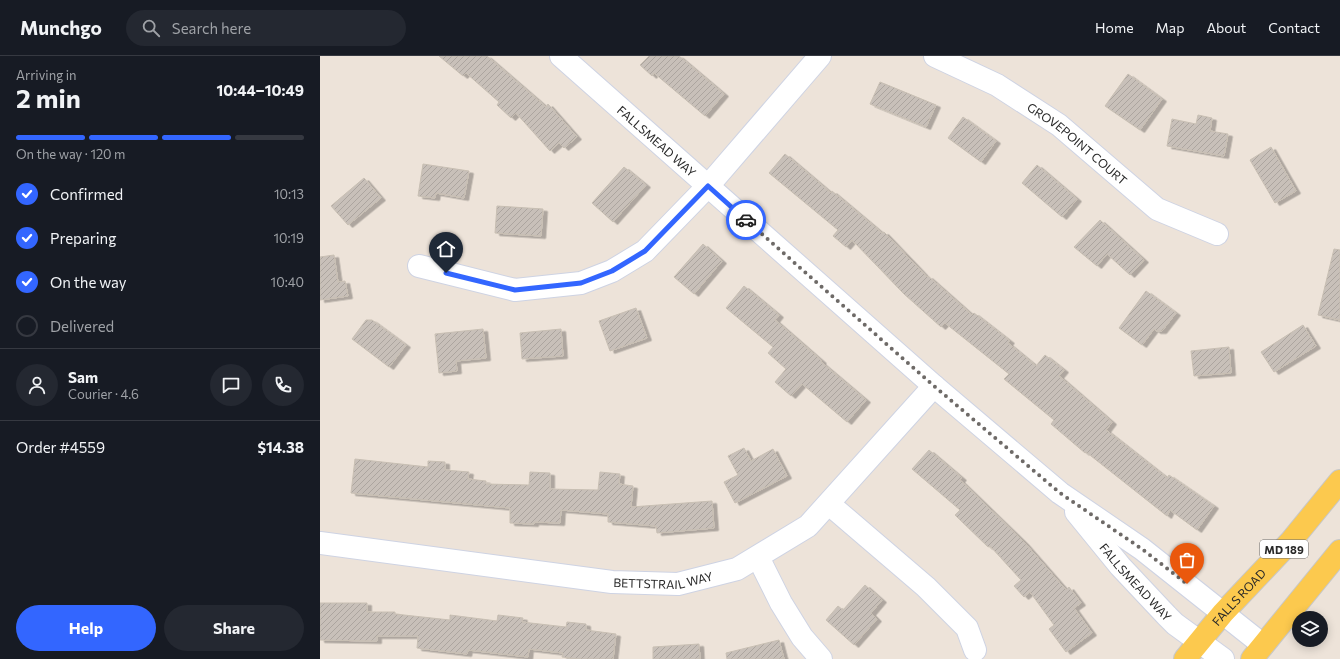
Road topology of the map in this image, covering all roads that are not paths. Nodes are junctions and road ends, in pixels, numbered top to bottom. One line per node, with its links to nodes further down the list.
1 (560, 56): 4 (street, FALLSMEAD WAY)
2 (820, 56): 4 (street)
3 (935, 56): 5 (street, GROVEPOINT COURT)
4 (708, 186): 6 (street); 7 (street, FALLSMEAD WAY)
5 (1217, 234)
6 (419, 266)
7 (934, 386): 9 (street, FALLSMEAD WAY); 10 (street, BETTSTRAIL WAY)
8 (1340, 481): 14 (main road, FALLS ROAD / MD 189)
9 (1060, 493): 14 (street, FALLSMEAD WAY); 15 (street, FALLSMEAD WAY)
10 (829, 504): 13 (street, BETTSTRAIL WAY); 16 (street)
11 (320, 542): 13 (street, BETTSTRAIL WAY)
12 (1340, 551): 17 (main road)
13 (758, 557): 18 (street)
14 (1224, 613): 15 (main road, FALLS ROAD / MD 189); 17 (street, FALLSMEAD WAY)
15 (1200, 642): 19 (main road, FALLS ROAD / MD 189); 20 (street, FALLSMEAD WAY)
16 (975, 650)
17 (1258, 652)
18 (821, 659)
19 (1185, 659)
20 (1223, 659)

